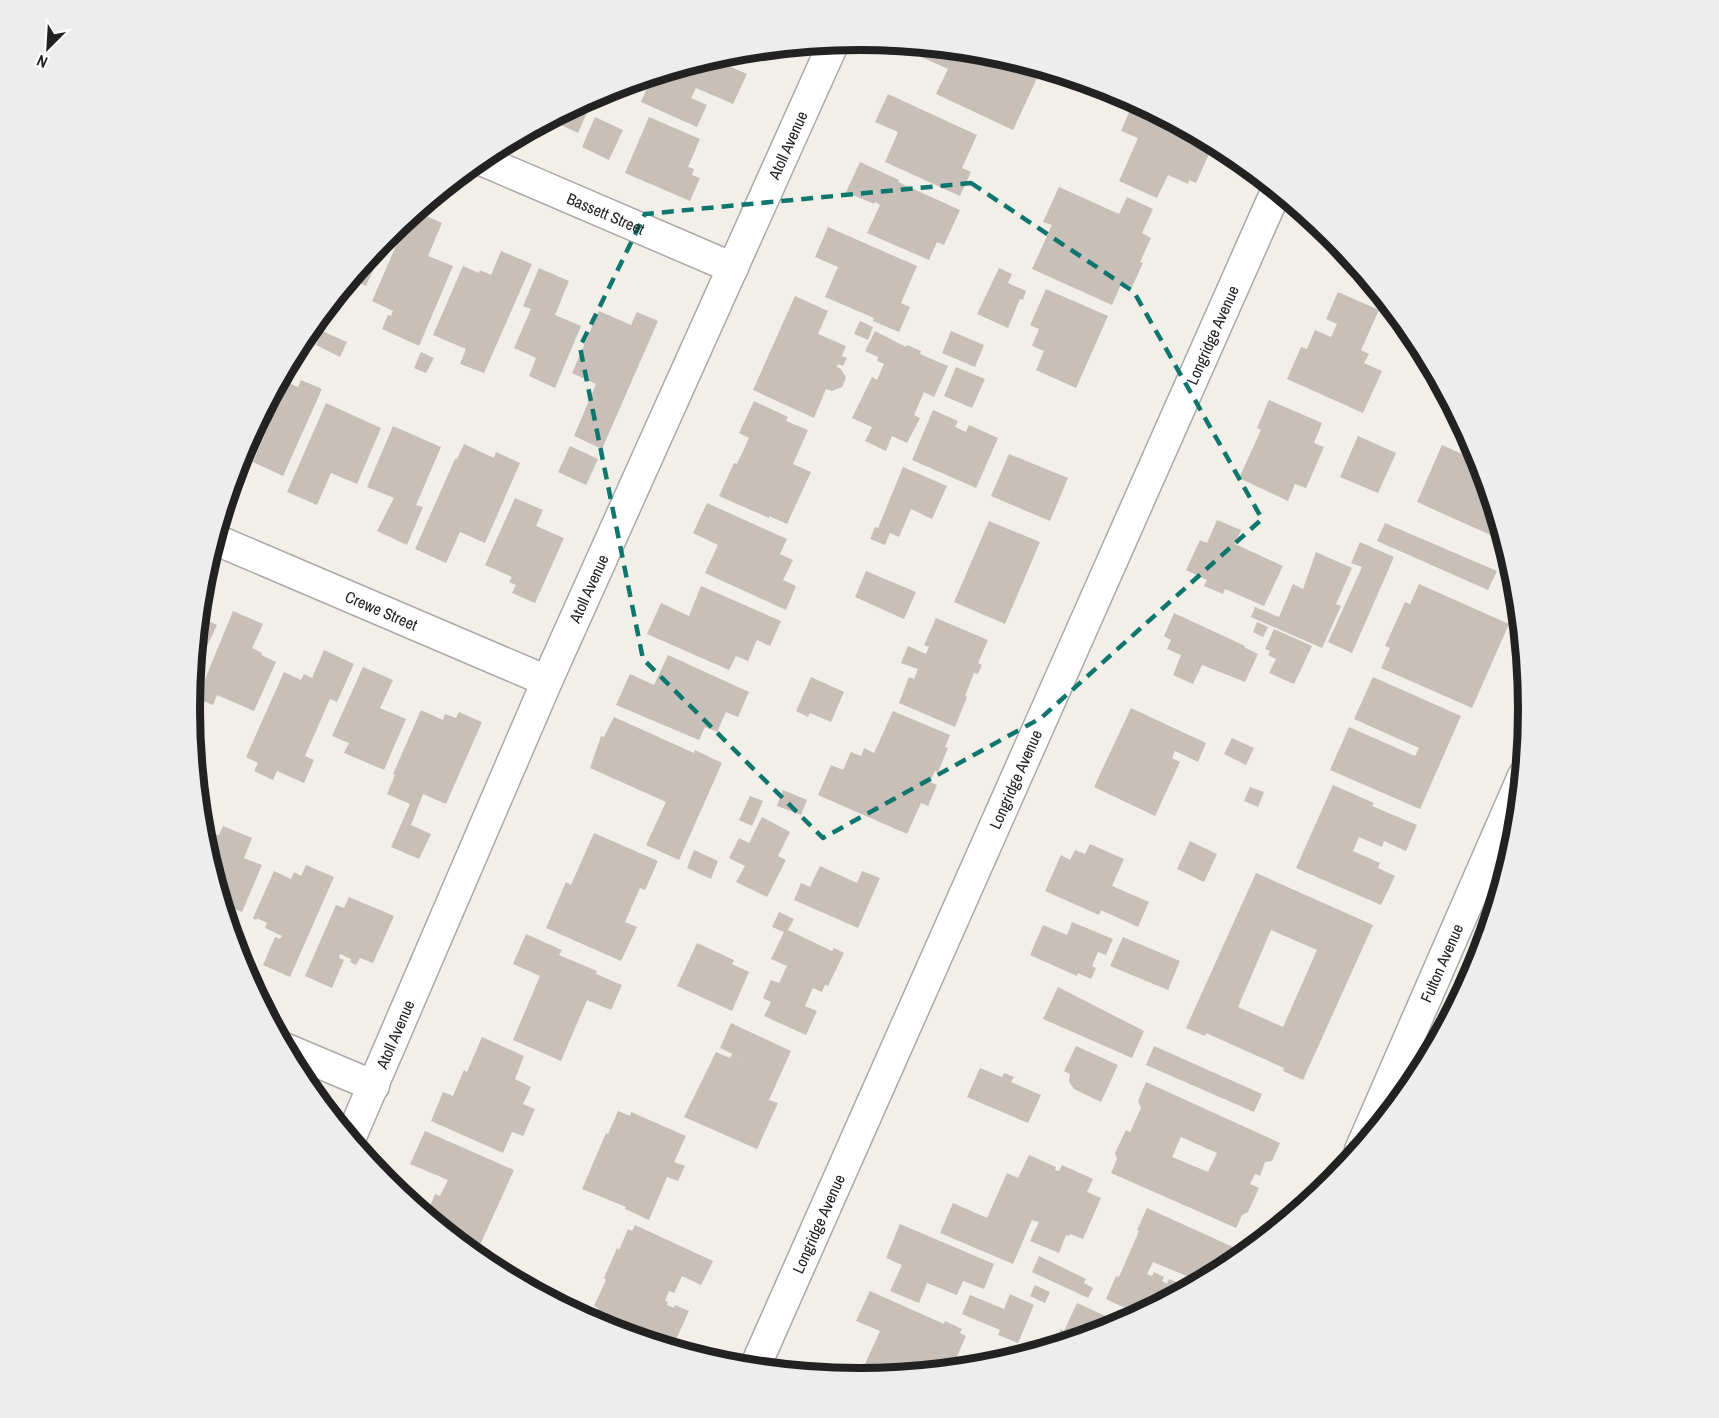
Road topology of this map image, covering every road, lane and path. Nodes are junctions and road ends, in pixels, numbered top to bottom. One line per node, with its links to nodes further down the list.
1 (830, 51): 4 (street, Atoll Avenue)
2 (489, 164): 4 (street, Bassett Street)
3 (1274, 196): 12 (street, Longridge Avenue)
4 (733, 268): 6 (street, Atoll Avenue)
5 (221, 542): 6 (street, Crewe Street)
6 (547, 681): 9 (street, Atoll Avenue)
7 (1512, 801): 10 (street, Fulton Avenue)
8 (297, 1052): 9 (street)
9 (374, 1086): 11 (street, Atoll Avenue)
10 (1371, 1124)
11 (354, 1131)
12 (758, 1360)

